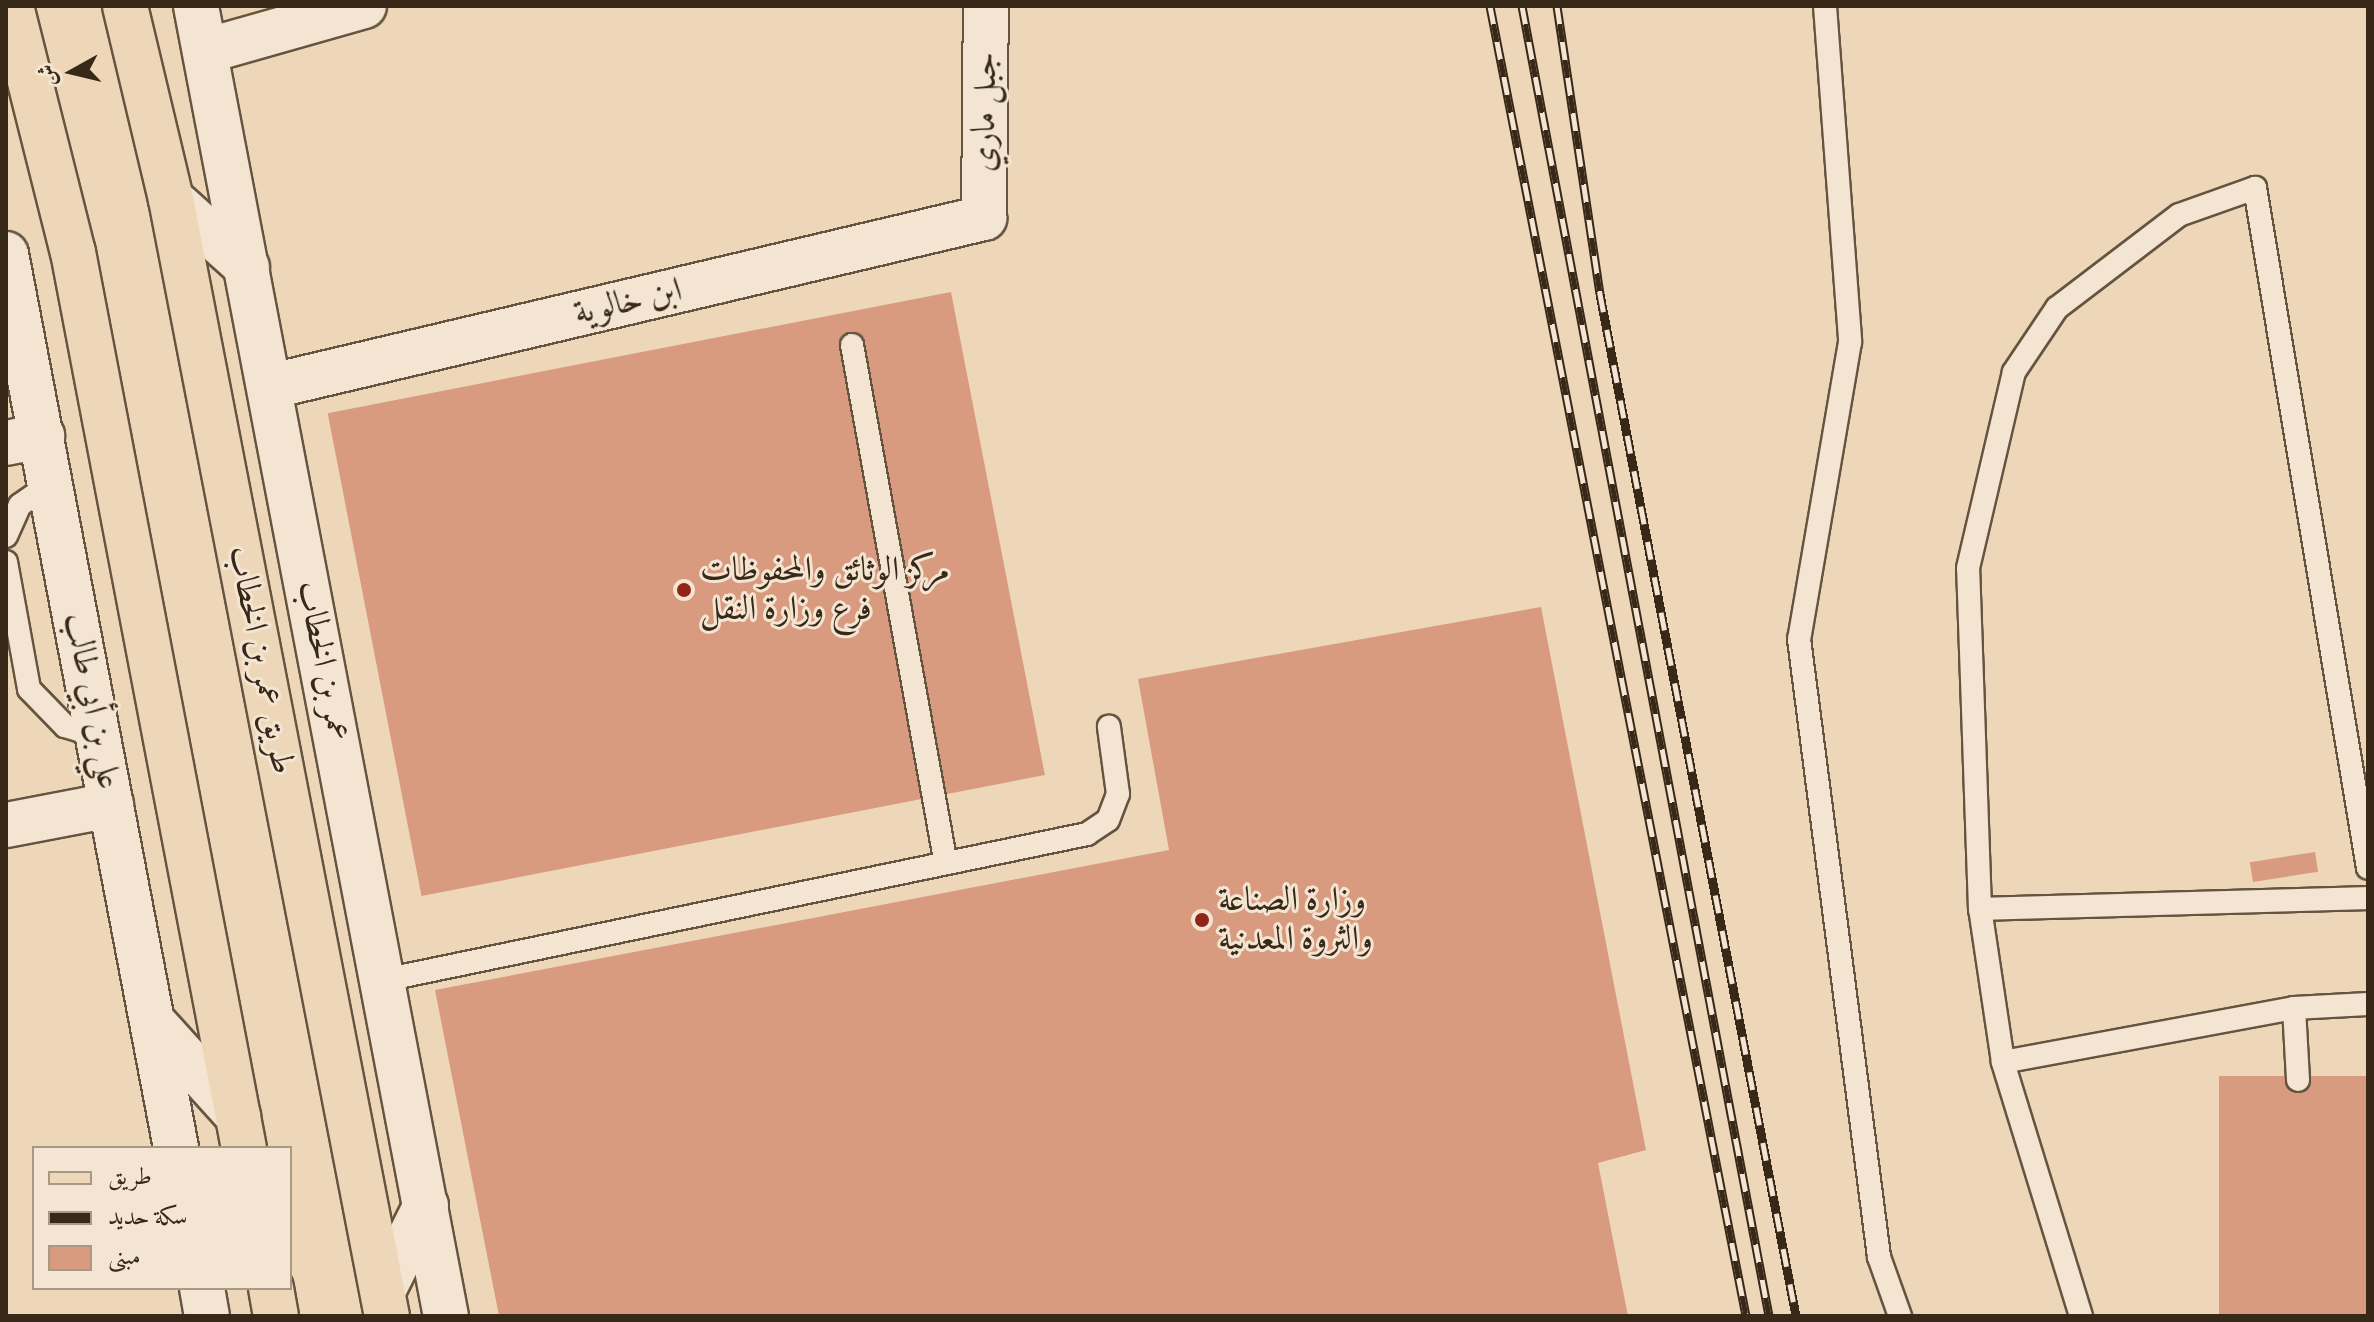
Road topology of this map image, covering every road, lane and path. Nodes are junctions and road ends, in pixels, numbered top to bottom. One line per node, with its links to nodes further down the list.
1 (11, 6): 32 (main road)
2 (125, 6): 8 (main road, طريق عمر بن الخطاب)
3 (196, 6): 7 (street, عمر بن الخطاب)
4 (364, 6): 7 (street)
5 (986, 6): 9 (street, جبل ماري)
6 (1825, 6): 41 (lane)
7 (209, 50): 11 (street, عمر بن الخطاب)
8 (171, 199): 11 (street); 37 (main road, طريق عمر بن الخطاب)
9 (984, 218): 13 (street, ابن خالوية)
10 (6, 254): 14 (street, علي بن أبي طالب)
11 (247, 267): 13 (street, عمر بن الخطاب)
12 (852, 345): 22 (lane)
13 (272, 386): 26 (street, عمر بن الخطاب)
14 (24, 439): 15 (street, علي بن أبي طالب)
15 (51, 483): 16 (lane); 19 (street, علي بن أبي طالب)
16 (6, 536)
17 (6, 562): 19 (lane)
18 (1109, 727): 22 (lane)
19 (98, 736): 20 (street, علي بن أبي طالب)
20 (111, 805): 21 (street); 29 (street, علي بن أبي طالب)
21 (6, 825)
22 (945, 859): 26 (lane)
23 (2368, 868): 25 (lane)
24 (2368, 898): 25 (lane)
25 (1980, 909): 30 (lane)
26 (384, 980): 34 (street, عمر بن الخطاب)
27 (2368, 1004): 28 (lane)
28 (2294, 1008): 30 (lane); 31 (lane)
29 (153, 1022): 32 (street); 33 (street, علي بن أبي طالب)
30 (2003, 1062): 42 (lane)
31 (2298, 1080)
32 (241, 1132)
33 (176, 1146)
34 (426, 1205): 37 (street); 40 (street, عمر بن الخطاب)
35 (202, 1290): 38 (street)
36 (271, 1290): 39 (main road)
37 (385, 1304)
38 (207, 1316)
39 (276, 1316)
40 (446, 1316)
41 (1900, 1316)
42 (2081, 1316)

